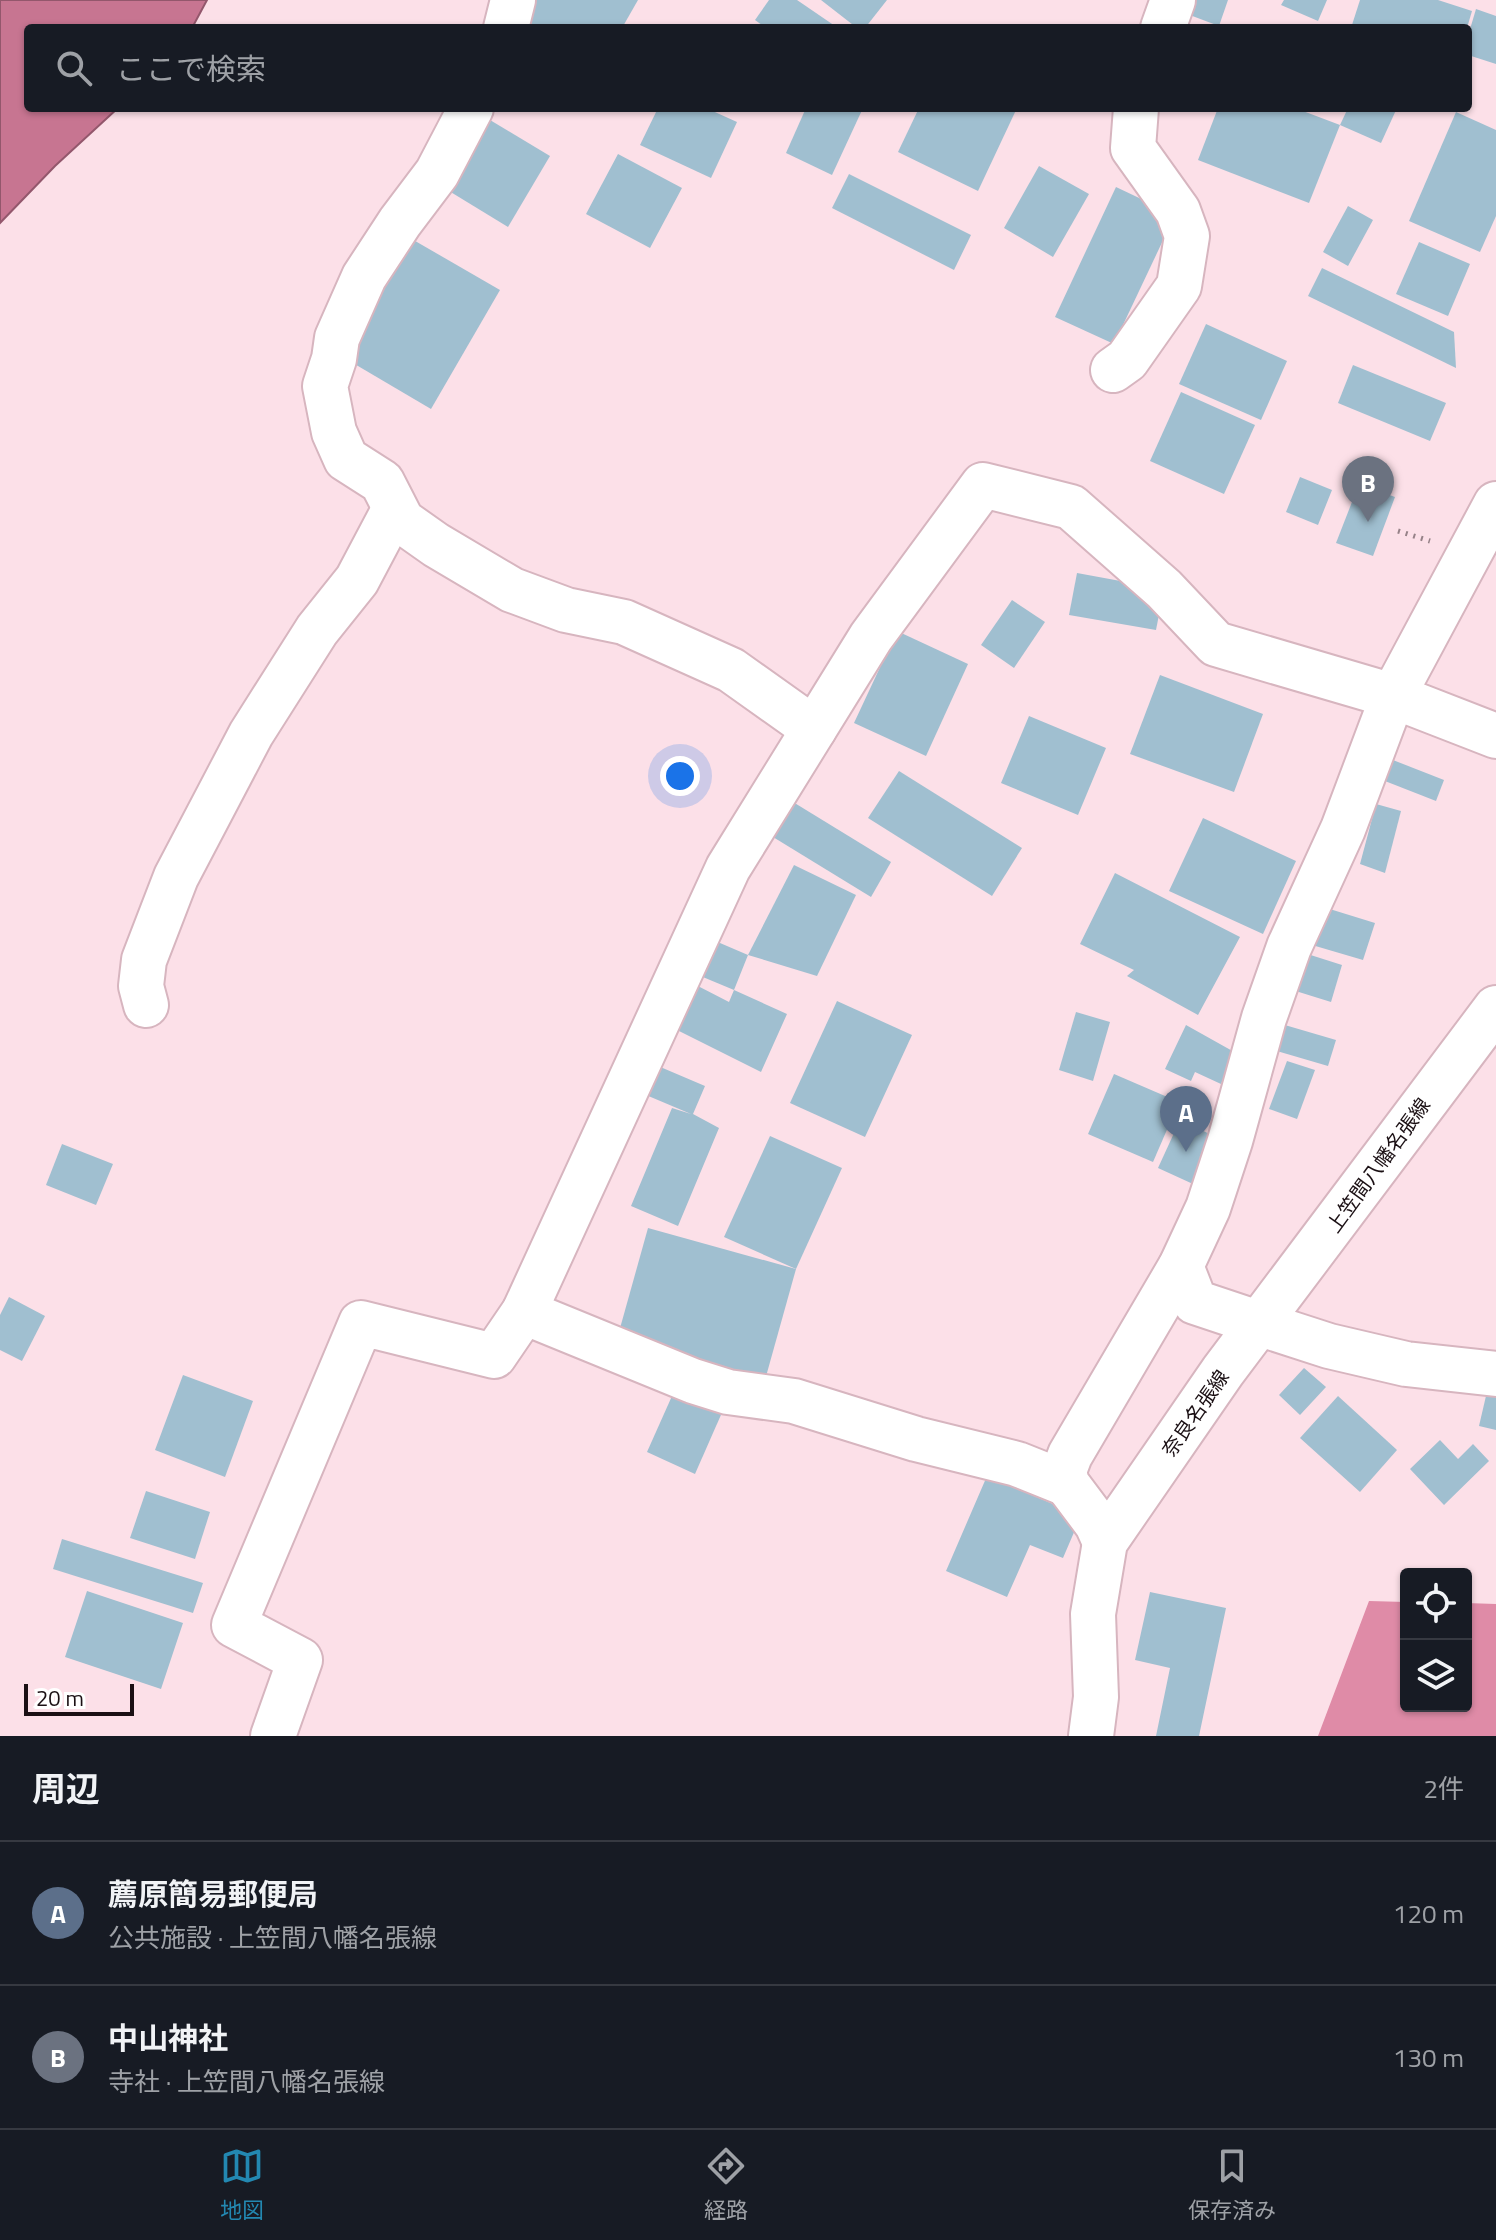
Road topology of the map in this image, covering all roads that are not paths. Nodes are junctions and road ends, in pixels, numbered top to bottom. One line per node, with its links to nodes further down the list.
1 (513, 0): 3 (street)
2 (1173, 0): 4 (street)
3 (507, 24)
4 (1164, 24)
5 (469, 112): 9 (street)
6 (1136, 112): 7 (street)
7 (1113, 370)
8 (1496, 504): 10 (street)
9 (394, 510): 11 (street); 13 (street)
10 (1393, 696): 11 (street); 12 (street); 15 (street)
11 (814, 729): 16 (street)
12 (1496, 736)
13 (146, 1005)
14 (1496, 1008): 17 (street, 上笠間八幡名張線)
15 (1181, 1266): 17 (street); 19 (street)
16 (524, 1312): 19 (street); 21 (street)
17 (1261, 1324): 18 (street); 20 (street, 奈良名張線)
18 (1496, 1374)
19 (1067, 1484): 20 (street)
20 (1105, 1542): 22 (street, 奈良名張線)
21 (273, 1736)
22 (1091, 1736)

